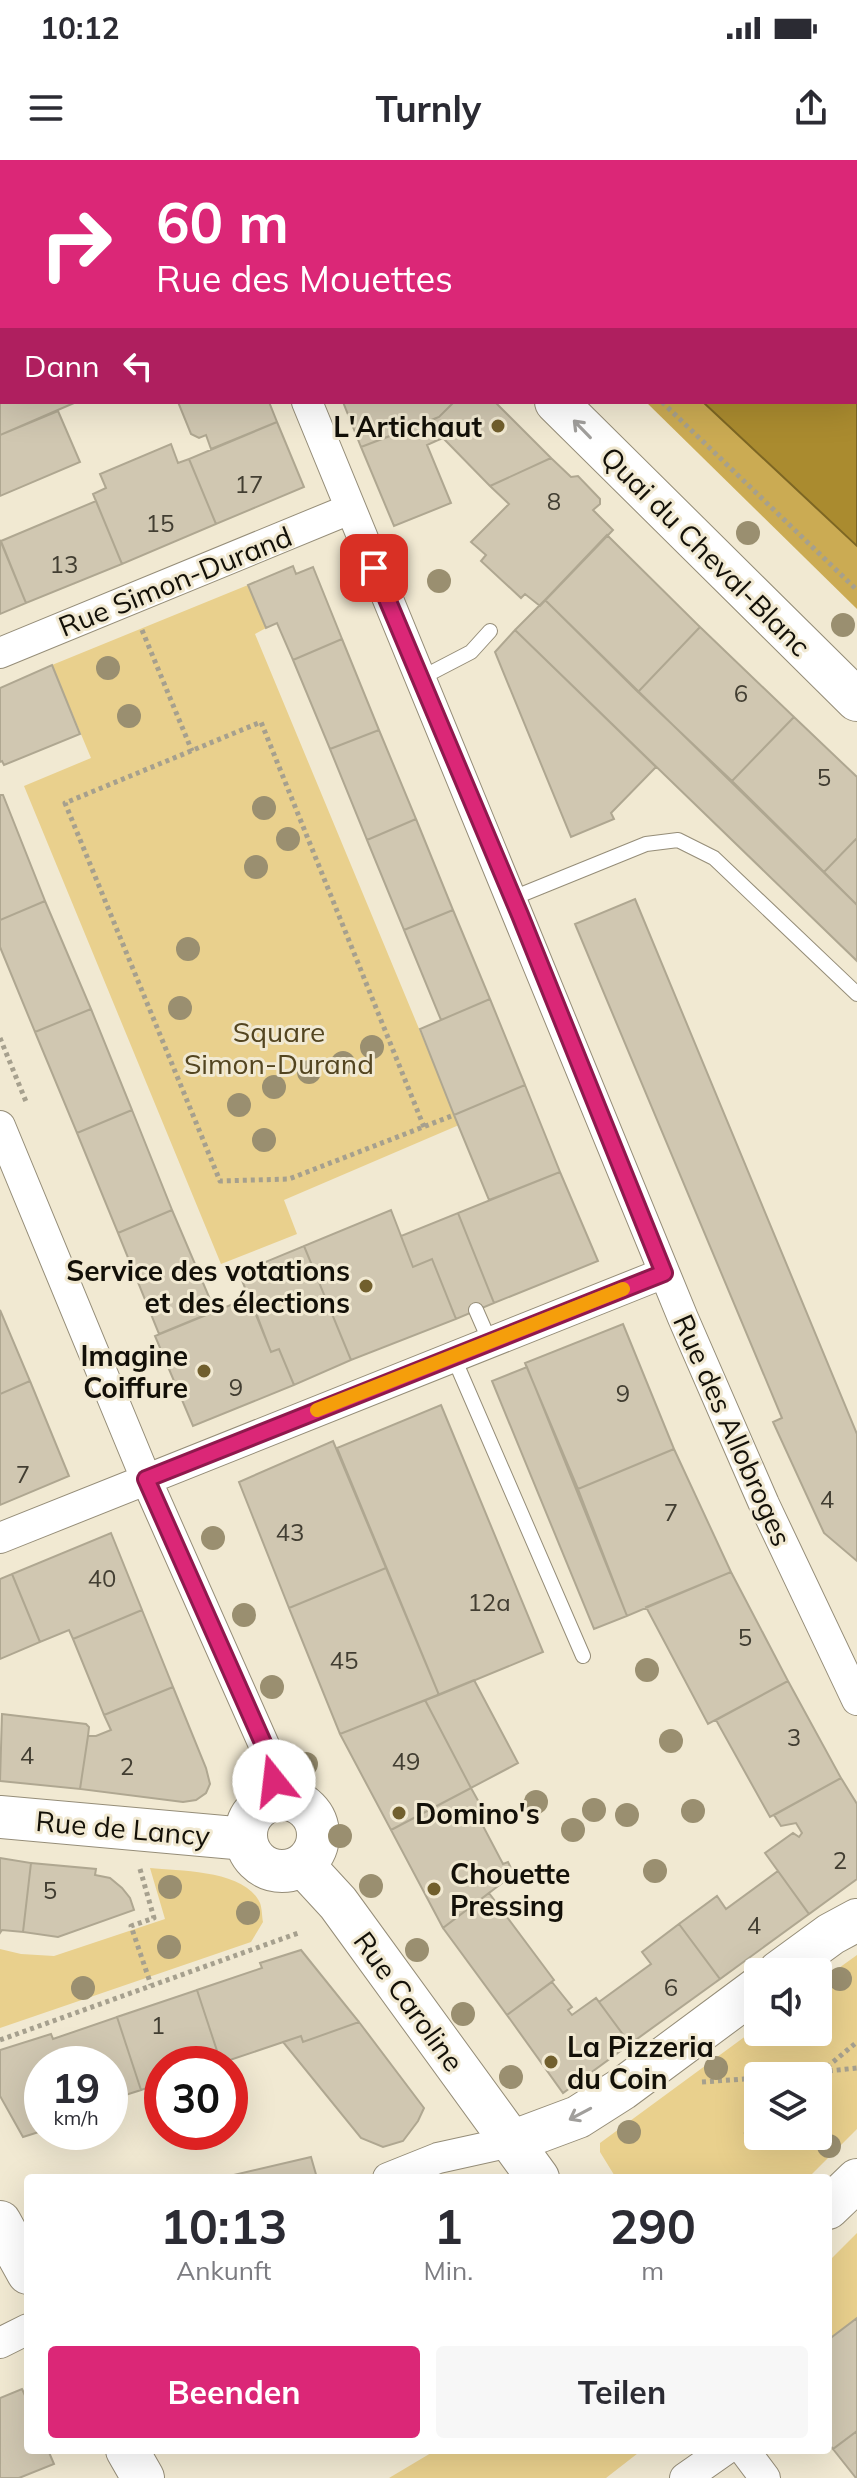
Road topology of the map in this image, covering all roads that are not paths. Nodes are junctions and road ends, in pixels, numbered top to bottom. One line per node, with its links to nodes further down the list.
1 (308, 404): 3 (street, Rue des Allobroges)
2 (558, 404): 7 (street, Quai du Cheval-Blanc, one-way to 2)
3 (350, 509): 5 (street, Rue Simon-Durand); 6 (street, Rue des Allobroges)
4 (490, 631): 6 (lane)
5 (0, 653)
6 (421, 678): 8 (street, Rue des Allobroges)
7 (857, 700)
8 (513, 898): 9 (lane); 11 (street, Rue des Allobroges)
9 (857, 994)
10 (0, 1126): 15 (street)
11 (664, 1273): 13 (street); 18 (street, Rue des Allobroges)
12 (476, 1310): 13 (lane)
13 (490, 1342): 14 (street)
14 (452, 1356): 15 (street); 17 (lane)
15 (146, 1479): 16 (street); 19 (street)
16 (0, 1538)
17 (583, 1656)
18 (857, 1700)
19 (276, 1799): 21 (street); 22 (street)
20 (0, 1817): 21 (street, Rue de Lancy)
21 (246, 1839): 22 (street)
22 (303, 1865): 26 (street, Rue Caroline)
23 (857, 1920): 24 (street)
24 (798, 1958)
25 (744, 1998): 26 (street, one-way to 26)
26 (511, 2142): 27 (street); 28 (street, Rue Caroline)
27 (398, 2174)
28 (535, 2174)
29 (857, 2180): 30 (street)
30 (832, 2204)
31 (0, 2222): 32 (street)
32 (24, 2266)
33 (24, 2331): 34 (street)
34 (0, 2343)
35 (129, 2454): 38 (street)
36 (719, 2454): 39 (street)
37 (747, 2454): 40 (street)
38 (143, 2478)
39 (685, 2478)
40 (765, 2478)

